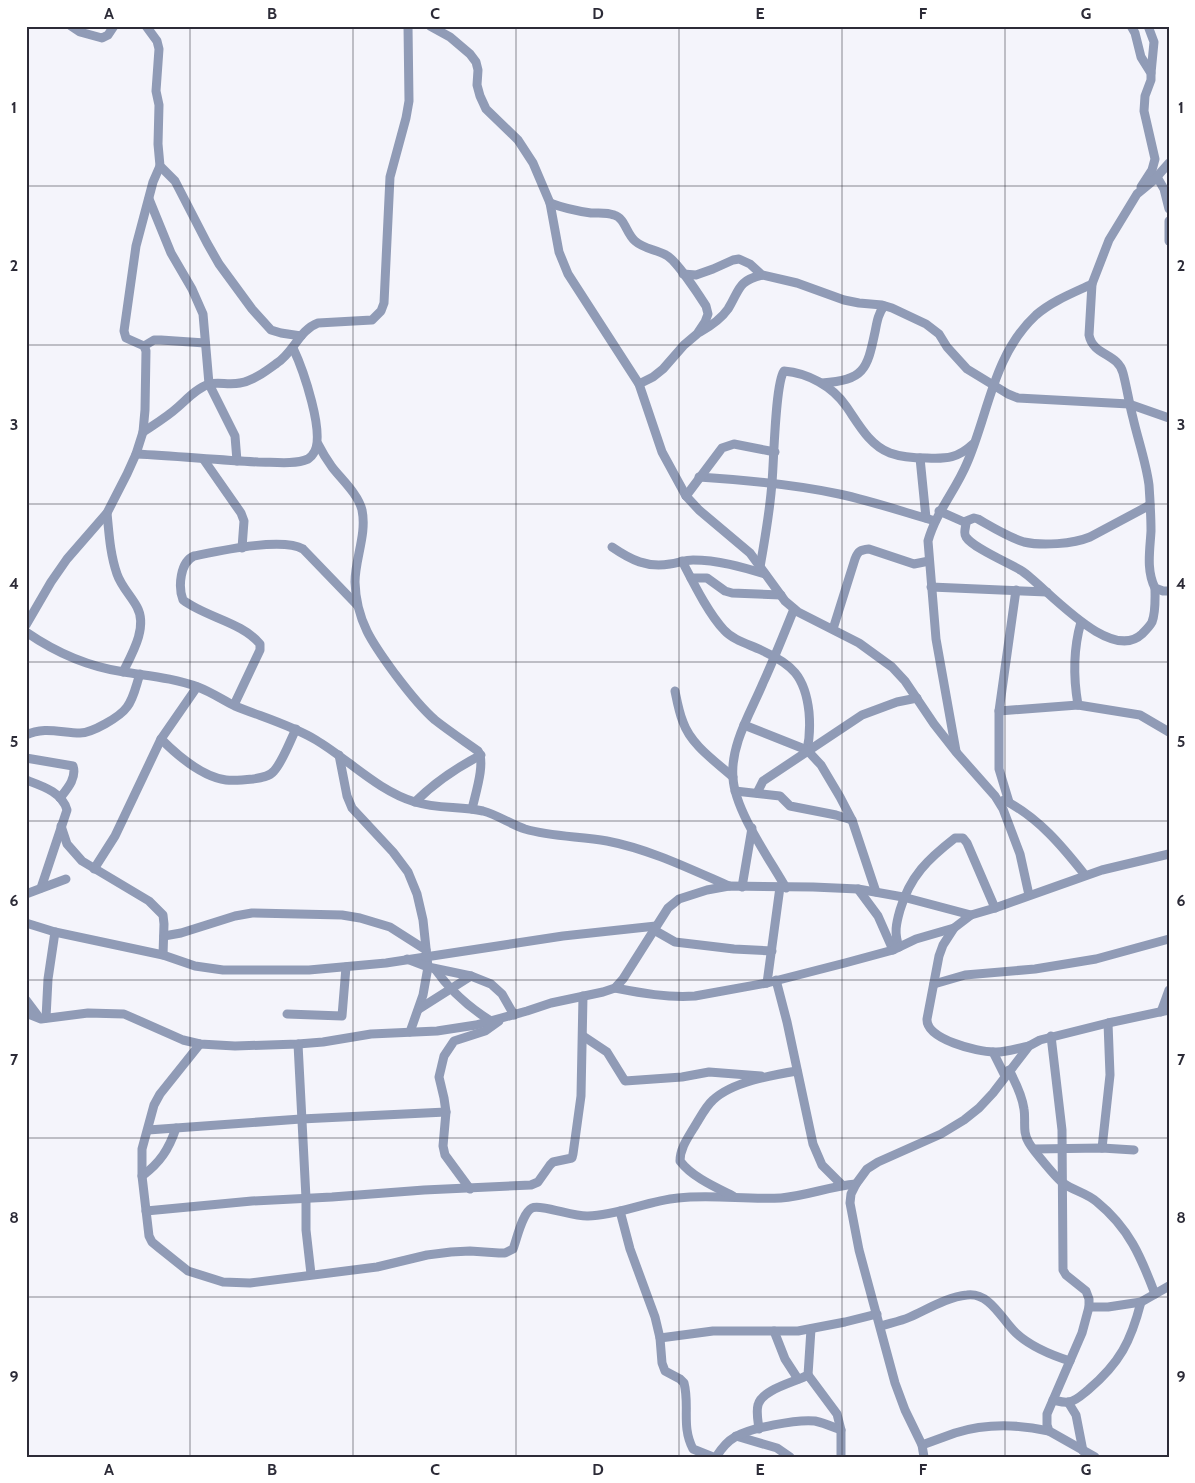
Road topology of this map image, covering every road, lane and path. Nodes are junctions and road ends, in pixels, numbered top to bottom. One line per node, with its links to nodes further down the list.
1 (71, 26): 2 (street)
2 (114, 26)
3 (408, 26): 23 (street)
4 (430, 26): 14 (street)
5 (1131, 26): 8 (street)
6 (1148, 26): 8 (street)
7 (150, 28): 10 (street)
8 (1151, 73): 12 (street)
9 (1169, 163): 11 (street)
10 (160, 166): 13 (street); 23 (street)
11 (1157, 177): 12 (street); 15 (street)
12 (1137, 194): 20 (street)
13 (149, 199): 24 (street); 25 (street)
14 (550, 203): 18 (street); 29 (street)
15 (1169, 209)
16 (1169, 221): 17 (street)
17 (1169, 241)
18 (683, 274): 19 (street); 22 (street)
19 (762, 275): 21 (street); 22 (street)
20 (1092, 284): 30 (street); 31 (street)
21 (884, 306): 27 (street); 30 (street)
22 (697, 334): 29 (street)
23 (301, 336): 26 (street)
24 (205, 343): 25 (street); 28 (street)
25 (144, 346): 33 (street)
26 (293, 348): 28 (street); 35 (street)
27 (822, 383): 36 (street); 38 (street)
28 (209, 384): 33 (street); 40 (street)
29 (639, 384): 43 (street)
30 (993, 384): 31 (street); 34 (street)
31 (1129, 404): 32 (street); 44 (street)
32 (1169, 418)
33 (142, 432): 37 (street)
34 (975, 442): 38 (street); 45 (street)
35 (318, 444): 40 (street); 61 (street)
36 (775, 452): 41 (street); 42 (street)
37 (136, 454): 39 (street); 46 (street)
38 (920, 458): 47 (street)
39 (204, 460): 40 (street); 50 (street)
40 (238, 461)
41 (699, 477): 42 (street); 43 (street)
42 (772, 484): 47 (street); 53 (street)
43 (686, 496): 53 (street)
44 (1150, 505): 48 (street); 56 (street)
45 (939, 511): 47 (street); 48 (street)
46 (107, 513): 64 (street); 68 (street)
47 (930, 519): 51 (street)
48 (966, 522): 59 (street)
49 (612, 547): 52 (street)
50 (242, 548): 61 (street); 74 (street)
51 (929, 561): 55 (street); 65 (street)
52 (682, 562): 53 (street); 54 (street)
53 (763, 571): 60 (street)
54 (691, 578): 60 (street); 67 (street)
55 (931, 587): 57 (street); 82 (street)
56 (1155, 588): 58 (street); 63 (street)
57 (1016, 590): 59 (street); 75 (street)
58 (1169, 591)
59 (1047, 592): 63 (street)
60 (781, 595): 62 (street)
61 (358, 605): 84 (street)
62 (794, 609): 65 (street); 67 (street)
63 (1081, 622): 73 (street)
64 (26, 625)
65 (833, 629): 72 (street)
66 (28, 634): 68 (street)
67 (775, 657): 76 (street); 81 (street)
68 (122, 672): 69 (street)
69 (140, 674): 70 (street); 79 (street)
70 (197, 686): 74 (street); 80 (street)
71 (675, 692): 86 (street)
72 (917, 698): 81 (street); 82 (street)
73 (1078, 705): 75 (street); 78 (street)
74 (234, 706): 77 (street)
75 (999, 711): 93 (street)
76 (744, 725): 81 (street); 86 (street)
77 (296, 729): 80 (street); 83 (street)
78 (1169, 732)
79 (26, 735)
80 (160, 739): 99 (street)
81 (808, 751): 89 (street); 95 (street)
82 (956, 752): 90 (street)
83 (339, 755): 92 (street); 121 (street)
84 (481, 755): 92 (street); 94 (street)
85 (26, 758): 91 (street)
86 (733, 777): 88 (street)
87 (26, 780): 91 (street)
88 (735, 791): 89 (street); 97 (street)
89 (757, 793): 95 (street)
90 (995, 796): 93 (street); 109 (street)
91 (60, 798): 96 (street)
92 (415, 802): 94 (street)
93 (1009, 802): 100 (street)
94 (472, 809): 102 (street)
95 (852, 820): 107 (street)
96 (61, 826): 99 (street); 105 (street)
97 (752, 828): 103 (street); 104 (street)
98 (1169, 854): 100 (street)
99 (94, 869): 117 (street)
100 (1085, 875): 109 (street)
101 (66, 879): 105 (street)
102 (729, 886): 103 (street); 114 (street)
103 (742, 887): 104 (street)
104 (783, 887): 106 (street); 120 (street)
105 (41, 888): 108 (street)
106 (858, 889): 107 (street); 119 (street)
107 (876, 892): 110 (street)
108 (26, 894)
109 (1029, 895): 111 (street)
110 (903, 897): 111 (street); 112 (street); 119 (street)
111 (995, 908): 112 (street)
112 (971, 915): 115 (street)
113 (26, 923): 116 (street)
114 (655, 928): 120 (street); 121 (street); 130 (street)
115 (954, 928): 119 (street); 128 (street)
116 (55, 932): 122 (street); 139 (street)
117 (164, 936): 121 (street); 122 (street)
118 (1169, 939): 128 (street)
119 (896, 949): 127 (street)
120 (772, 951): 127 (street)
121 (427, 953): 123 (street); 125 (street)
122 (164, 955): 124 (street)
123 (406, 959): 124 (street); 125 (street)
124 (346, 967): 137 (street)
125 (432, 968): 126 (street); 129 (street); 134 (street)
126 (471, 976): 129 (street); 138 (street)
127 (771, 982): 130 (street); 150 (street)
128 (934, 984): 149 (street)
129 (452, 988): 134 (street); 141 (street)
130 (615, 988): 132 (street)
131 (1169, 990): 135 (street)
132 (583, 996): 138 (street); 144 (street)
133 (26, 1000): 139 (street)
134 (419, 1009): 143 (street)
135 (1165, 1011): 142 (street)
136 (26, 1013): 139 (street)
137 (287, 1014)
138 (514, 1015): 140 (street)
139 (42, 1017): 146 (street)
140 (500, 1019): 141 (street); 153 (street)
141 (491, 1022): 143 (street)
142 (1108, 1023): 145 (street); 158 (street)
143 (410, 1032): 147 (street)
144 (583, 1036): 152 (street); 165 (street)
145 (1051, 1036): 148 (street); 157 (street)
146 (200, 1044): 147 (street); 156 (street)
147 (298, 1044): 154 (street)
148 (1029, 1046): 149 (street); 151 (street)
149 (993, 1052): 151 (street)
150 (797, 1070): 152 (street); 164 (street)
151 (1007, 1073): 159 (street); 163 (street)
152 (766, 1076): 167 (street)
153 (446, 1112): 154 (street); 165 (street)
154 (301, 1119): 155 (street); 166 (street)
155 (176, 1128): 156 (street); 161 (street)
156 (148, 1130): 161 (street)
157 (1062, 1148): 158 (street); 159 (street); 162 (street)
158 (1102, 1148): 160 (street)
159 (1034, 1149): 162 (street)
160 (1134, 1150)
161 (142, 1176): 168 (street)
162 (1063, 1183): 172 (street); 174 (street)
163 (856, 1184): 164 (street); 175 (street)
164 (842, 1185): 167 (street)
165 (470, 1189): 166 (street)
166 (306, 1198): 168 (street); 170 (street)
167 (735, 1198): 169 (street)
168 (146, 1211): 170 (street)
169 (620, 1211): 170 (street); 179 (street)
170 (311, 1274)
171 (1169, 1286): 172 (street)
172 (1155, 1294): 173 (street)
173 (1141, 1302): 174 (street); 184 (street)
174 (1089, 1307): 180 (street)
175 (877, 1314): 176 (street); 177 (street)
176 (881, 1326): 180 (street); 189 (street)
177 (811, 1329): 178 (street); 181 (street)
178 (774, 1332): 179 (street); 182 (street)
179 (660, 1338): 191 (street)
180 (1070, 1361): 183 (street)
181 (808, 1375): 182 (street); 186 (street)
182 (798, 1378): 185 (street)
183 (1053, 1400): 184 (street); 187 (street)
184 (1068, 1402): 190 (street)
185 (758, 1429): 186 (street); 188 (street)
186 (841, 1430): 193 (street)
187 (1049, 1431): 189 (street); 190 (street)
188 (736, 1436): 191 (street); 192 (street)
189 (922, 1445): 194 (street)
190 (1083, 1451): 195 (street)
191 (714, 1457)
192 (790, 1457)
193 (841, 1457)
194 (924, 1457)
195 (1094, 1457)

